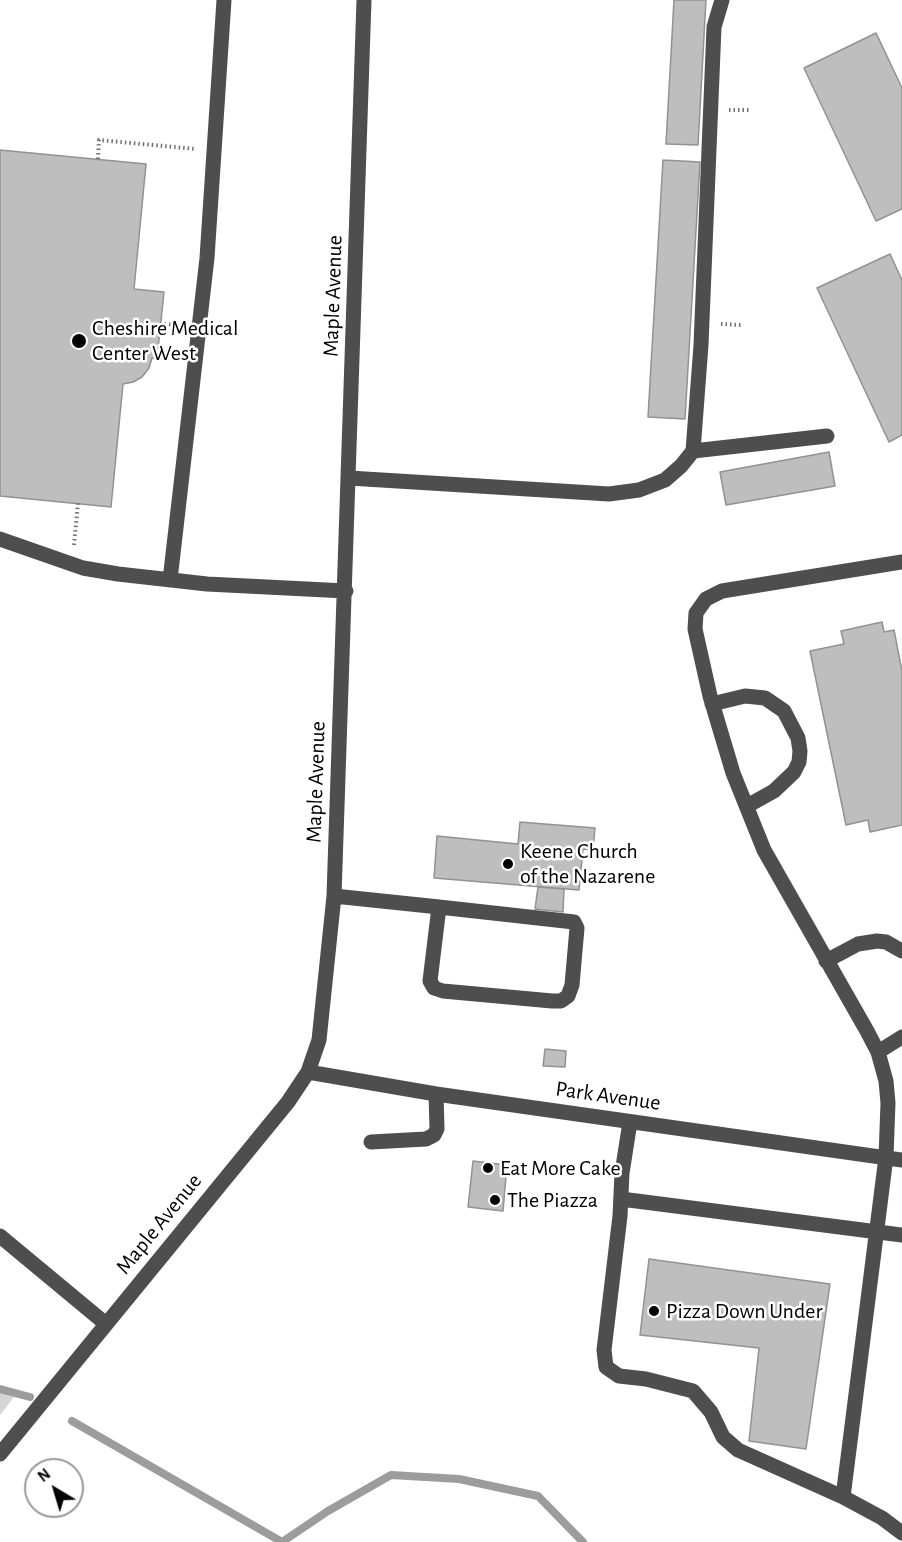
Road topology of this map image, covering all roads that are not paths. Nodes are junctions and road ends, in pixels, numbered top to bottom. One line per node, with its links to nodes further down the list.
1 (224, 0): 9 (street)
2 (363, 0): 6 (street, Maple Avenue)
3 (722, 0): 5 (street)
4 (827, 436): 5 (street)
5 (693, 451): 6 (street)
6 (349, 478): 10 (street, Maple Avenue)
7 (0, 539): 9 (street)
8 (902, 562): 11 (street)
9 (170, 580): 10 (street)
10 (346, 591): 13 (street, Maple Avenue)
11 (712, 704): 12 (street); 12 (street)
12 (747, 806): 16 (street)
13 (334, 896): 14 (street); 19 (street, Maple Avenue)
14 (439, 907): 14 (street)
15 (902, 951): 16 (street)
16 (826, 960): 18 (street)
17 (902, 1037): 18 (street)
18 (878, 1052): 23 (street)
19 (308, 1072): 20 (street, Park Avenue); 29 (street, Maple Avenue)
20 (436, 1094): 21 (street, Park Avenue); 22 (street)
21 (630, 1122): 23 (street, Park Avenue); 25 (street)
22 (371, 1142)
23 (886, 1157): 24 (street, Park Avenue); 26 (street)
24 (902, 1160)
25 (621, 1200): 26 (street); 31 (street)
26 (875, 1232): 27 (street); 31 (street)
27 (902, 1235)
28 (0, 1236): 29 (street)
29 (106, 1324): 30 (street, Maple Avenue)
30 (0, 1454)
31 (843, 1497): 32 (street)
32 (902, 1533)

